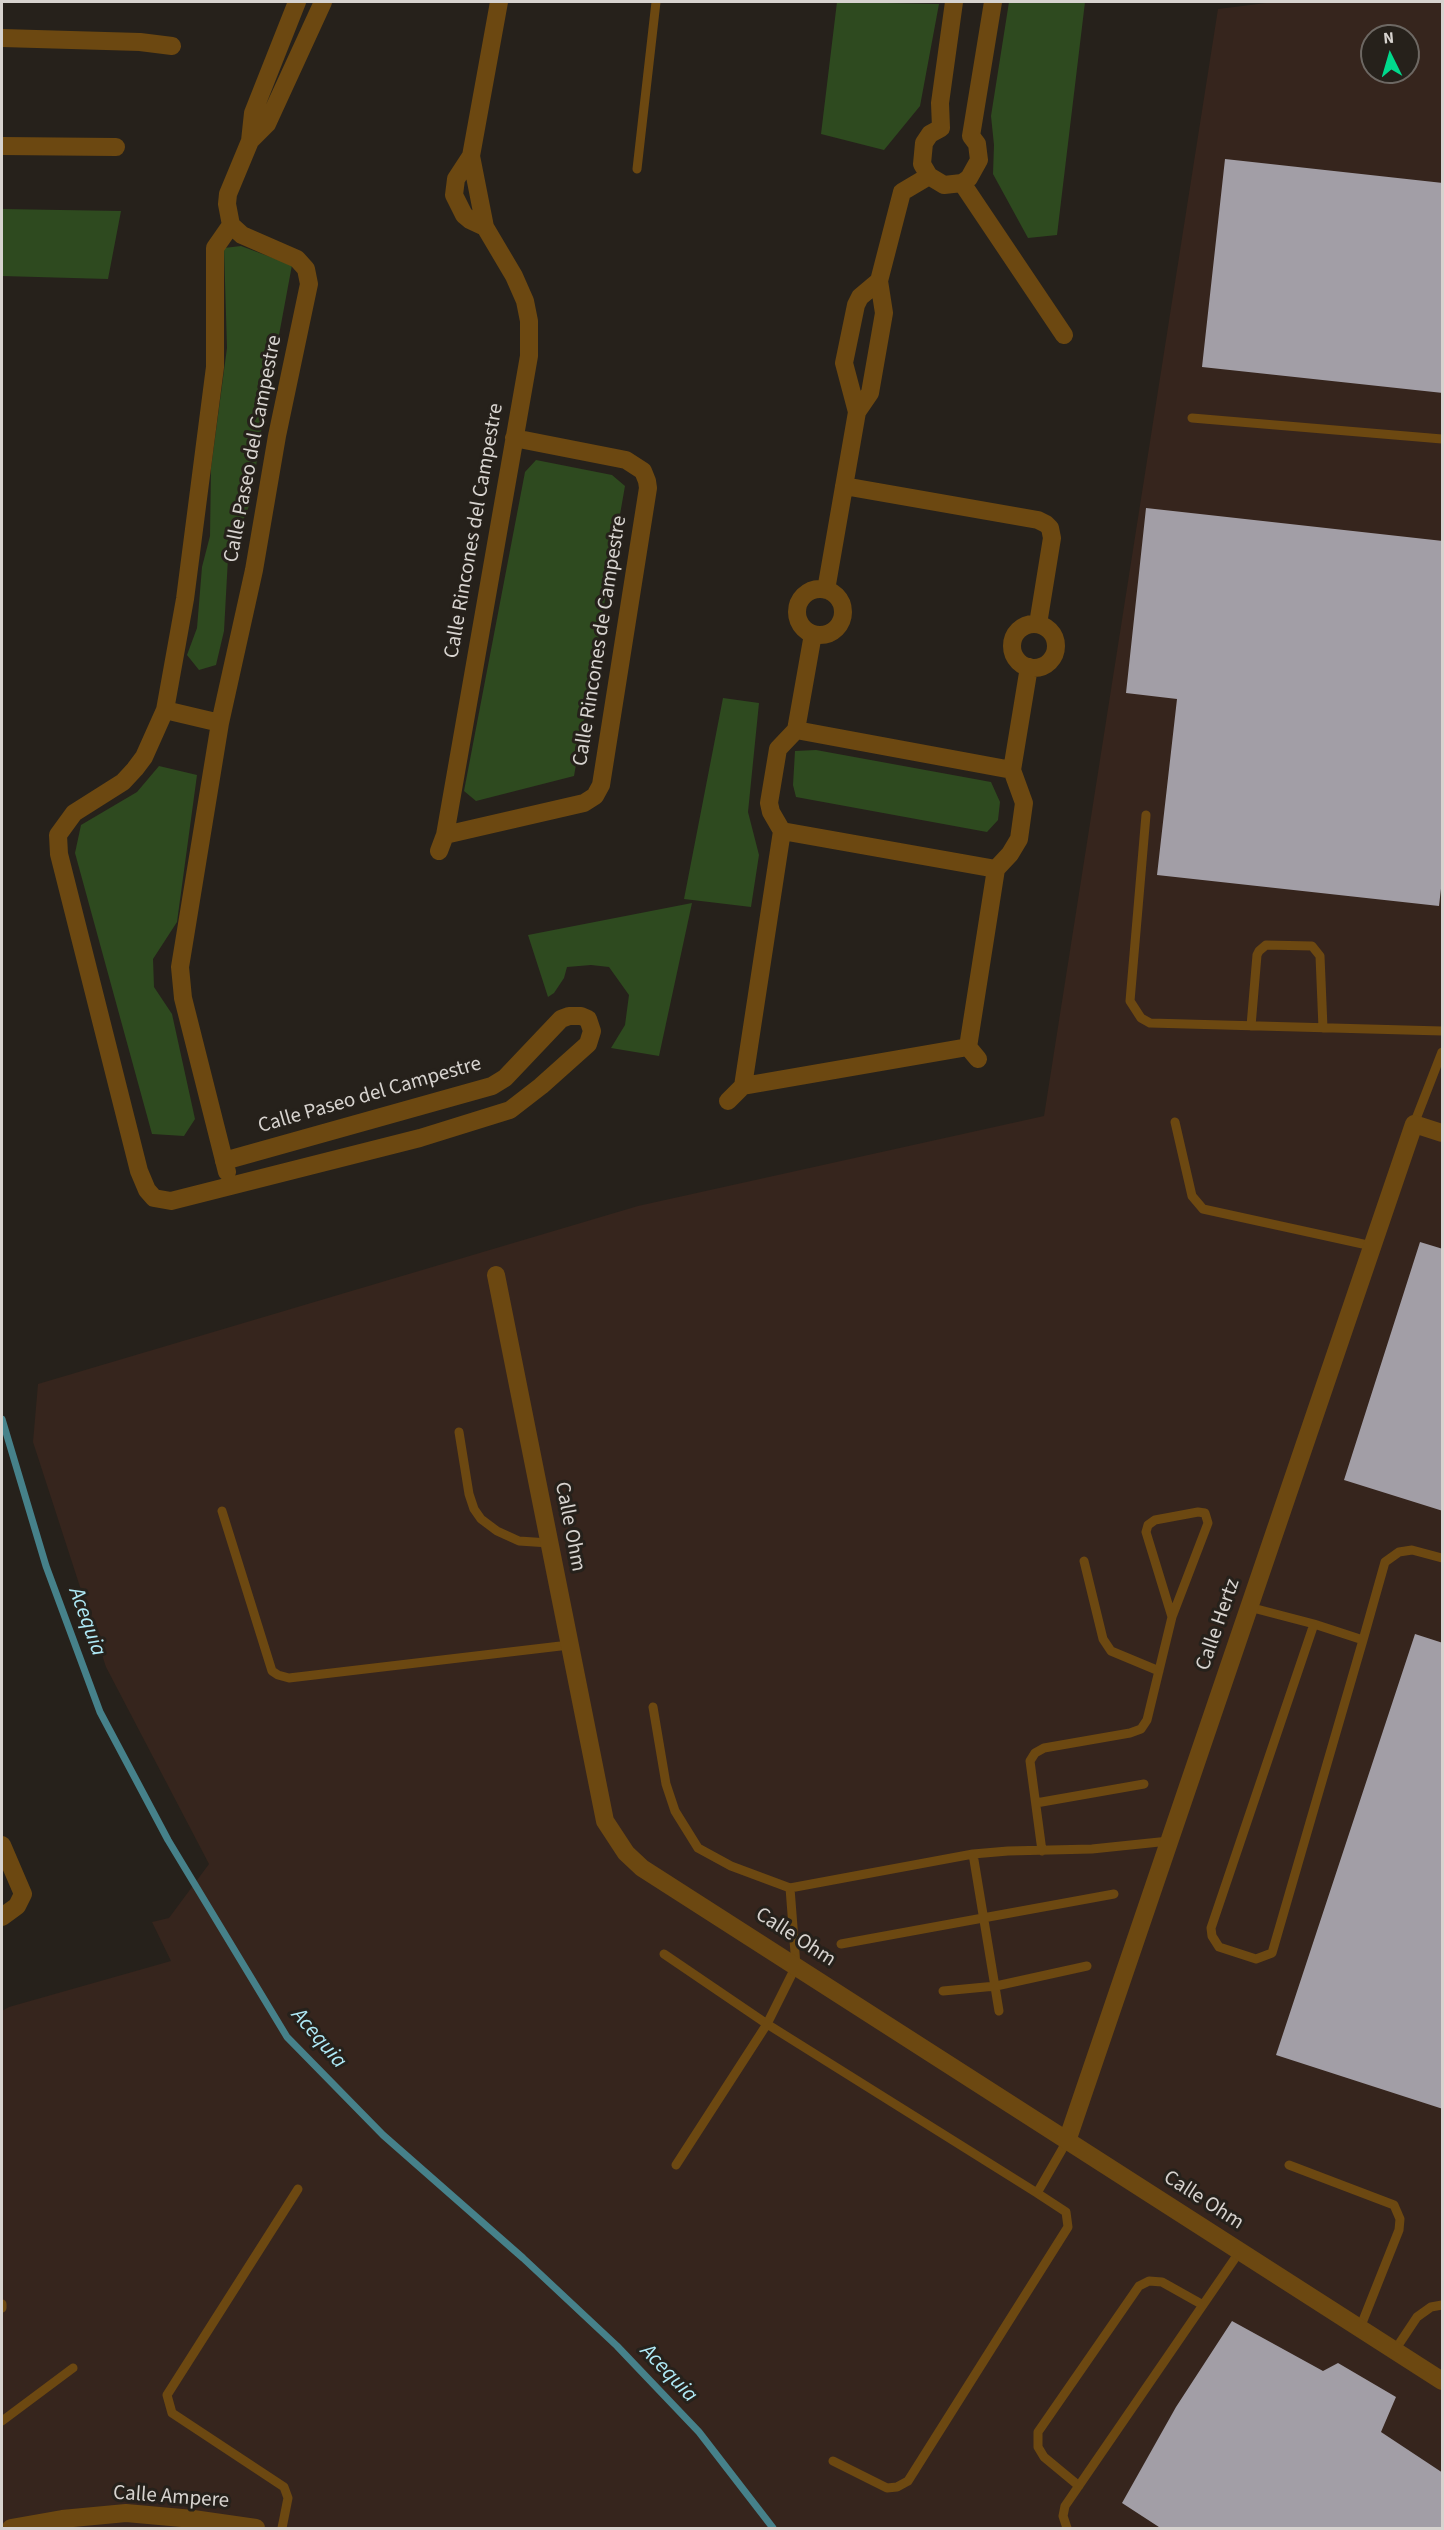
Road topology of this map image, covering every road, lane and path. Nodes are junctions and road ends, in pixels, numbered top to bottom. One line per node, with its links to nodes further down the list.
1 (323, 2): 7 (street)
2 (499, 2): 17 (street, Calle Rincones del Campestre)
3 (656, 2): 18 (lane)
4 (954, 2): 12 (street)
5 (993, 2): 13 (street)
6 (295, 8): 7 (street); 10 (street)
7 (313, 25): 11 (street)
8 (2, 38): 9 (street)
9 (172, 46)
10 (266, 80): 11 (street); 14 (street)
11 (284, 88): 14 (street)
12 (941, 129): 13 (street); 19 (street)
13 (971, 136): 20 (street)
14 (250, 141): 21 (street)
15 (2, 146): 16 (street)
16 (116, 147)
17 (471, 156): 22 (street, Calle Rincones del Campestre); 22 (street, Calle Rincones del Campestre)
18 (637, 169)
19 (929, 176): 20 (street); 23 (street)
20 (962, 183): 24 (street)
21 (231, 225): 34 (street, Calle Paseo del Campestre); 35 (street, Calle Paseo del Campestre)
22 (485, 227): 27 (street, Calle Rincones del Campestre)
23 (879, 281): 25 (street); 25 (street)
24 (1064, 335)
25 (857, 412): 29 (street)
26 (1192, 418): 28 (lane)
27 (514, 438): 40 (street, Calle Rincones del Campestre); 40 (street, Calle Rincones de Campestre)
28 (1443, 440)
29 (844, 486): 30 (street); 31 (street)
30 (826, 590): 32 (street); 32 (street)
31 (1038, 624): 33 (street); 33 (street)
32 (813, 634): 36 (street)
33 (1029, 667): 37 (street)
34 (165, 710): 35 (street); 54 (street, Calle Paseo del Campestre)
35 (220, 723): 53 (street, Calle Paseo del Campestre)
36 (796, 730): 37 (street); 39 (street)
37 (1012, 770): 41 (street)
38 (1146, 815): 42 (lane)
39 (782, 831): 41 (street); 46 (street)
40 (442, 843)
41 (996, 869): 46 (street)
42 (1251, 1026): 43 (lane); 43 (lane)
43 (1323, 1028): 44 (lane)
44 (1443, 1031)
45 (1443, 1052): 50 (lane)
46 (743, 1086): 47 (street)
47 (728, 1101)
48 (412, 1109): 52 (street); 52 (street, Calle Paseo del Campestre); 53 (street, Calle Paseo del Campestre)
49 (1175, 1122): 55 (lane)
50 (1414, 1124): 51 (street); 55 (street, Calle Hertz)
51 (1443, 1133)
52 (420, 1138): 54 (street, Calle Paseo del Campestre)
53 (224, 1161): 54 (street, Calle Paseo del Campestre)
54 (231, 1184)
55 (1372, 1246): 62 (street, Calle Hertz)
56 (496, 1275): 59 (street, Calle Ohm)
57 (459, 1432): 59 (lane)
58 (222, 1511): 66 (lane)
59 (549, 1543): 66 (street, Calle Ohm)
60 (1443, 1558): 65 (lane)
61 (1084, 1561): 67 (lane)
62 (1249, 1607): 64 (lane); 71 (street, Calle Hertz)
63 (1172, 1617): 63 (lane); 67 (lane)
64 (1314, 1624): 65 (lane); 65 (lane)
65 (1363, 1640)
66 (570, 1645): 81 (street, Calle Ohm)
67 (1159, 1671): 70 (lane)
68 (652, 1707): 75 (lane)
69 (1144, 1784): 70 (lane)
70 (1036, 1803): 73 (lane)
71 (1169, 1841): 73 (lane); 87 (street, Calle Hertz)
72 (2, 1845): 77 (street)
73 (1042, 1851): 74 (lane)
74 (973, 1854): 75 (lane); 78 (lane)
75 (790, 1888): 81 (lane)
76 (1114, 1894): 78 (lane)
77 (2, 1917)
78 (984, 1919): 79 (lane); 83 (lane)
79 (841, 1944)
80 (664, 1954): 86 (lane)
81 (796, 1966): 86 (lane); 87 (street, Calle Ohm)
82 (1087, 1966): 83 (lane)
83 (996, 1986): 84 (lane); 85 (lane)
84 (943, 1991)
85 (999, 2011)
86 (767, 2024): 88 (lane); 91 (lane)
87 (1067, 2141): 91 (lane); 92 (street, Calle Ohm)
88 (676, 2165)
89 (1289, 2165): 95 (lane)
90 (298, 2189): 104 (lane)
91 (1037, 2193): 100 (lane)
92 (1240, 2251): 93 (lane); 95 (street, Calle Ohm)
93 (1203, 2305): 101 (lane); 101 (lane)
94 (1443, 2305): 96 (lane)
95 (1360, 2328): 96 (street, Calle Ohm)
96 (1395, 2350): 98 (street, Calle Ohm)
97 (73, 2368): 99 (lane)
98 (1443, 2381)
99 (2, 2421)
100 (833, 2462)
101 (1078, 2486): 105 (lane)
102 (11, 2529): 103 (street, Calle Ampere)
103 (256, 2529)
104 (282, 2529)
105 (1067, 2529)

